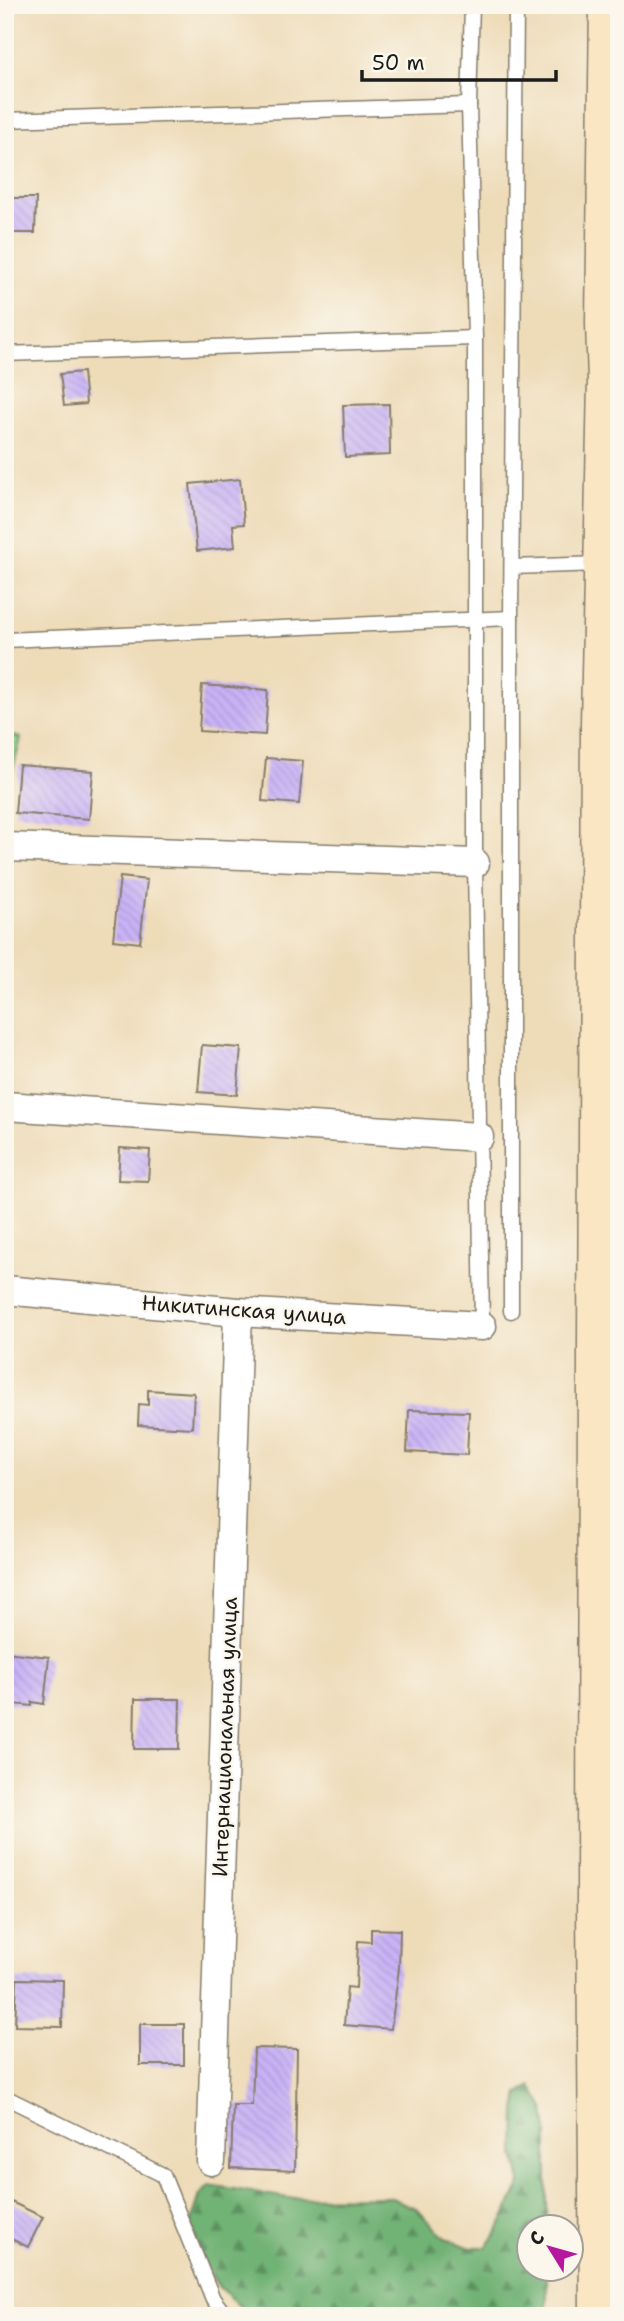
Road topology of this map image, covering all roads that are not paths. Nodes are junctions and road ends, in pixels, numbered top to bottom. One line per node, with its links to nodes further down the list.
1 (472, 5): 4 (lane)
2 (516, 5): 10 (lane)
3 (609, 5): 8 (main road)
4 (469, 105): 5 (lane); 6 (lane)
5 (5, 120)
6 (475, 338): 7 (lane); 12 (lane)
7 (5, 354)
8 (613, 395): 9 (main road)
9 (602, 564): 10 (lane); 15 (main road)
10 (512, 567): 11 (lane)
11 (511, 618): 12 (lane); 22 (lane)
12 (474, 619): 13 (lane); 18 (lane)
13 (5, 640)
14 (619, 669): 15 (main road)
15 (600, 724): 16 (main road); 28 (main road)
16 (619, 771)
17 (5, 847): 18 (street)
18 (475, 863): 20 (lane)
19 (5, 1106): 20 (street)
20 (479, 1137): 24 (lane)
21 (5, 1290): 23 (street, Никитинская улица)
22 (511, 1311)
23 (238, 1312): 24 (street, Никитинская улица); 26 (street, Интернациональная улица)
24 (482, 1326)
25 (5, 2097): 27 (lane)
26 (211, 2161)
27 (226, 2316)
28 (599, 2316)

